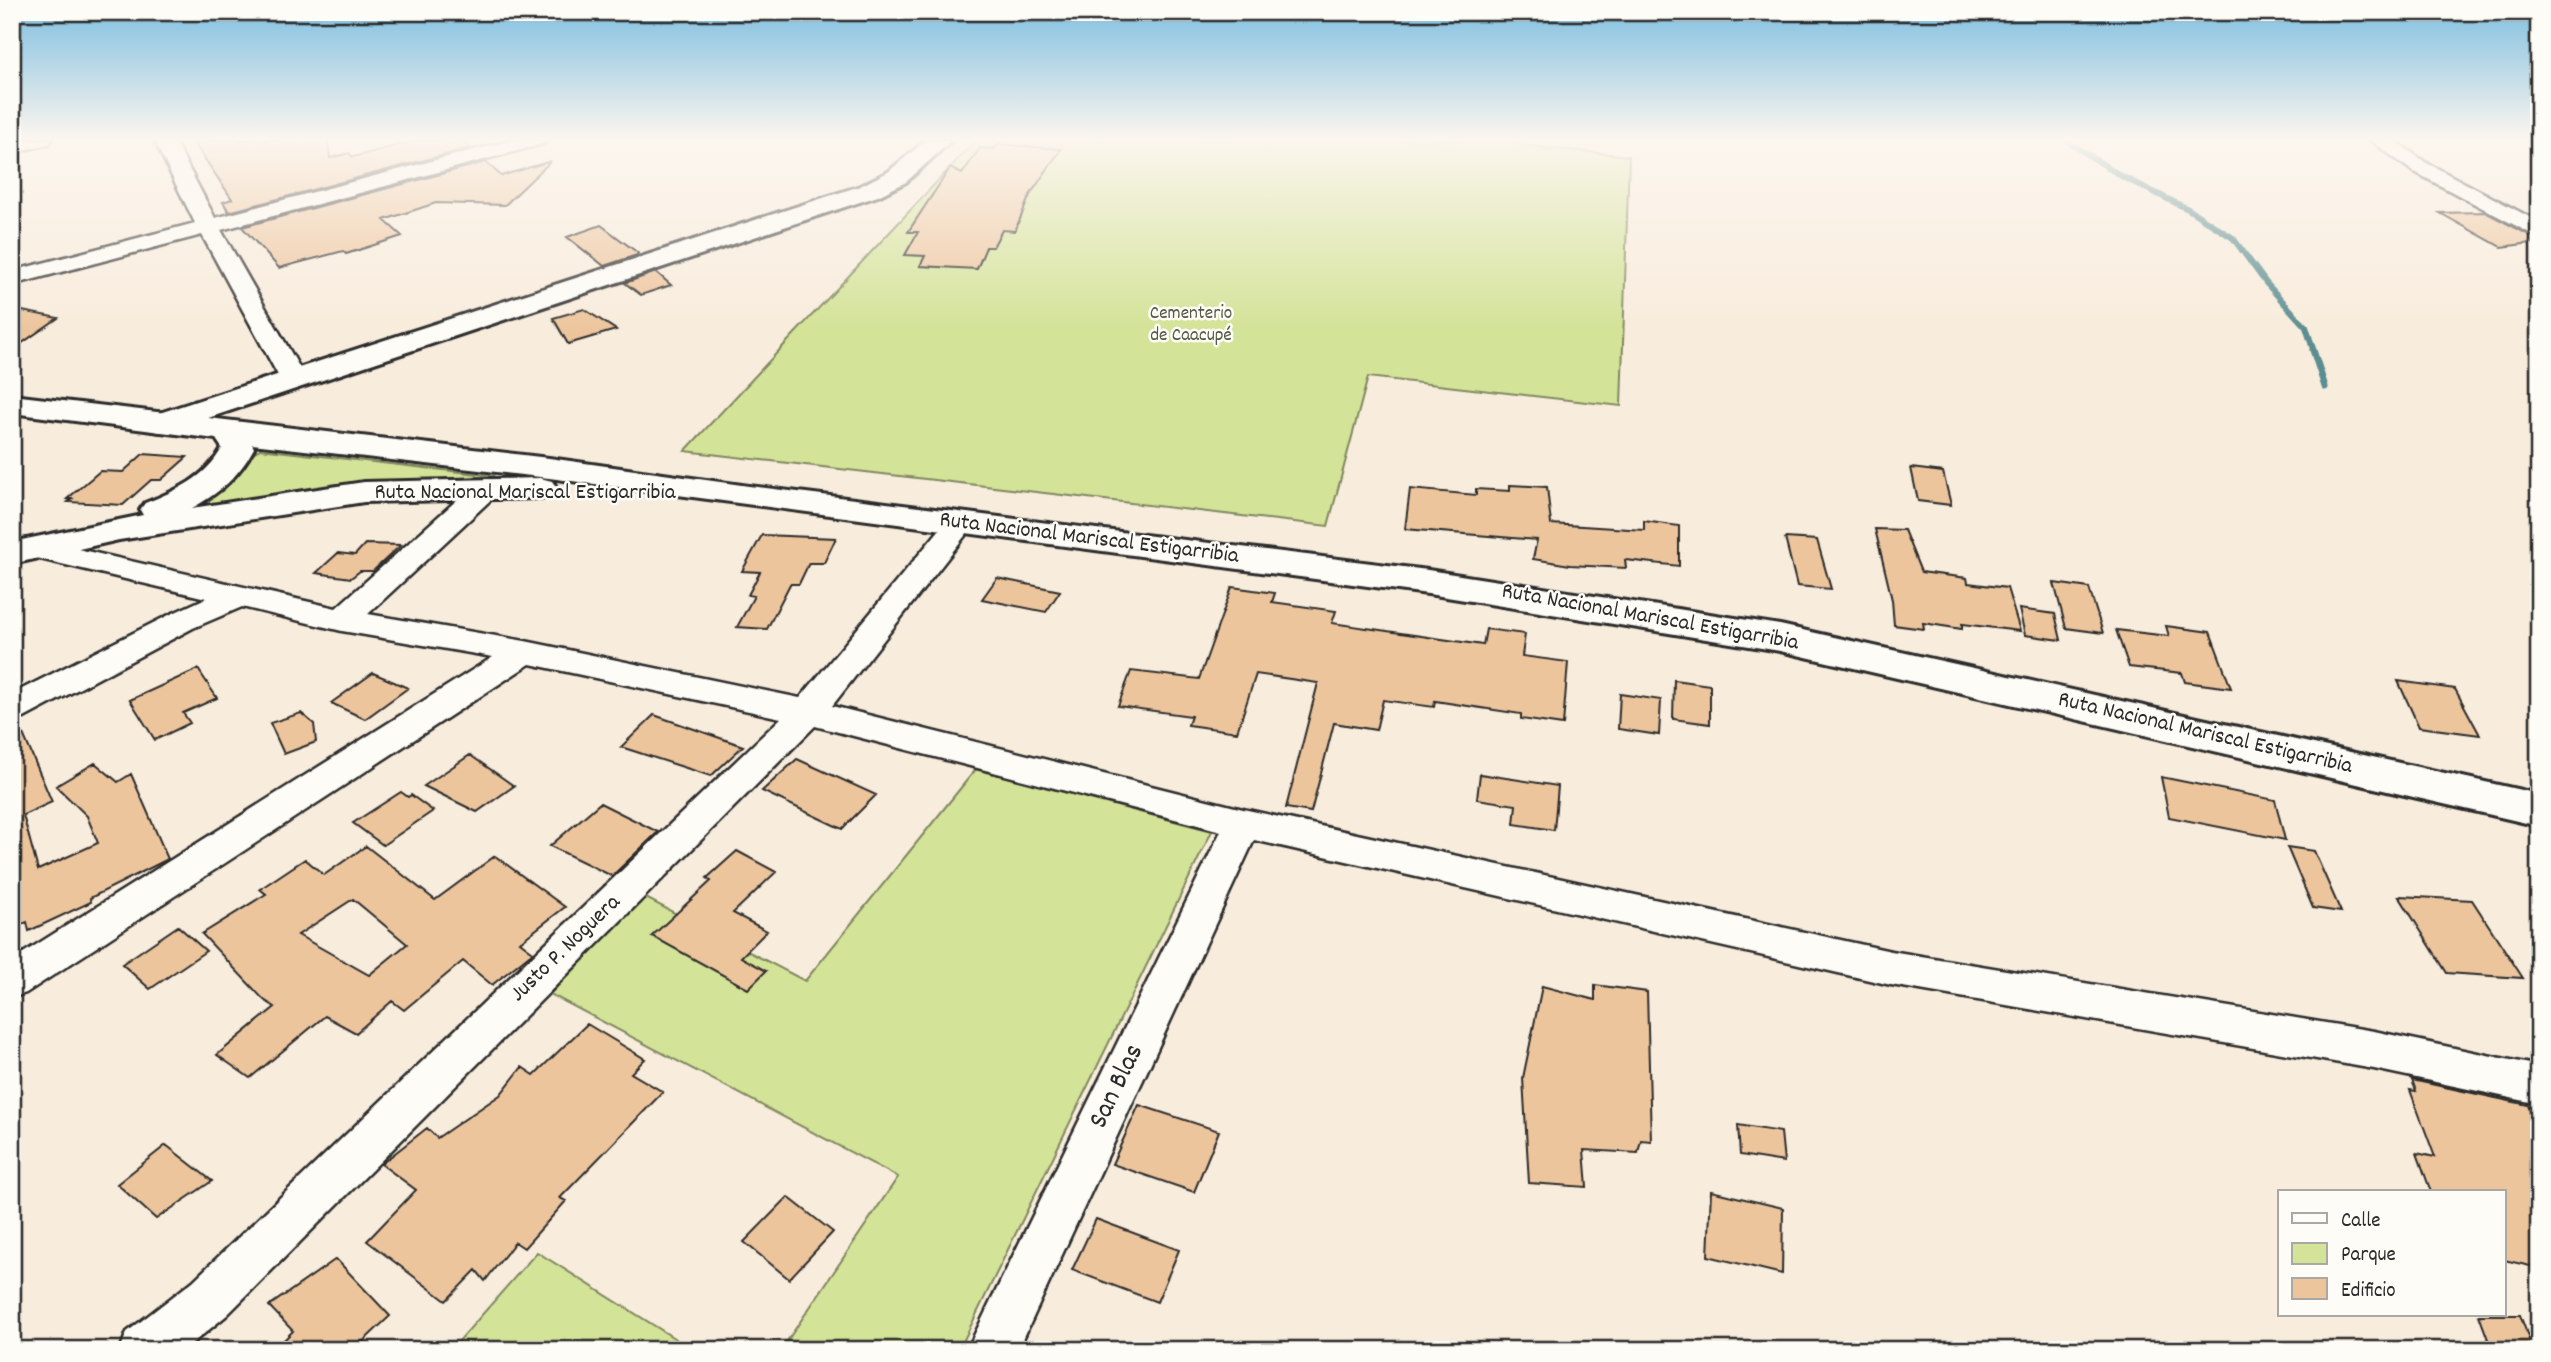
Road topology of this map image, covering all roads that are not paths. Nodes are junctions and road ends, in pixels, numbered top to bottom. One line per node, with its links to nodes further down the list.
1 (197, 204): 5 (street)
2 (294, 204): 5 (street)
3 (831, 204): 8 (main road)
4 (2488, 204): 6 (street)
5 (208, 226): 7 (street); 8 (street)
6 (2539, 231)
7 (12, 278)
8 (293, 379): 10 (main road)
9 (12, 404): 10 (main road, Ruta Nacional Mariscal Estigarribia)
10 (161, 423): 11 (main road, Ruta Nacional Mariscal Estigarribia)
11 (225, 431): 13 (main road, Ruta Nacional Mariscal Estigarribia); 15 (main road)
12 (487, 488): 13 (main road, Ruta Nacional Mariscal Estigarribia); 15 (main road, Ruta Nacional Mariscal Estigarribia); 18 (street)
13 (749, 496): 14 (main road, Ruta Nacional Mariscal Estigarribia)
14 (960, 523): 21 (street, Justo P. Noguera); 22 (main road, Ruta Nacional Mariscal Estigarribia)
15 (82, 537): 16 (main road, Ruta Nacional Mariscal Estigarribia)
16 (23, 550): 17 (street)
17 (240, 596): 18 (street); 20 (street)
18 (342, 620): 19 (street)
19 (525, 652): 21 (street); 24 (street)
20 (12, 709)
21 (808, 712): 23 (street); 26 (street, Justo P. Noguera)
22 (2539, 810)
23 (1243, 823): 25 (street); 27 (street, San Blas)
24 (12, 981)
25 (2539, 1085)
26 (145, 1350)
27 (992, 1350)

